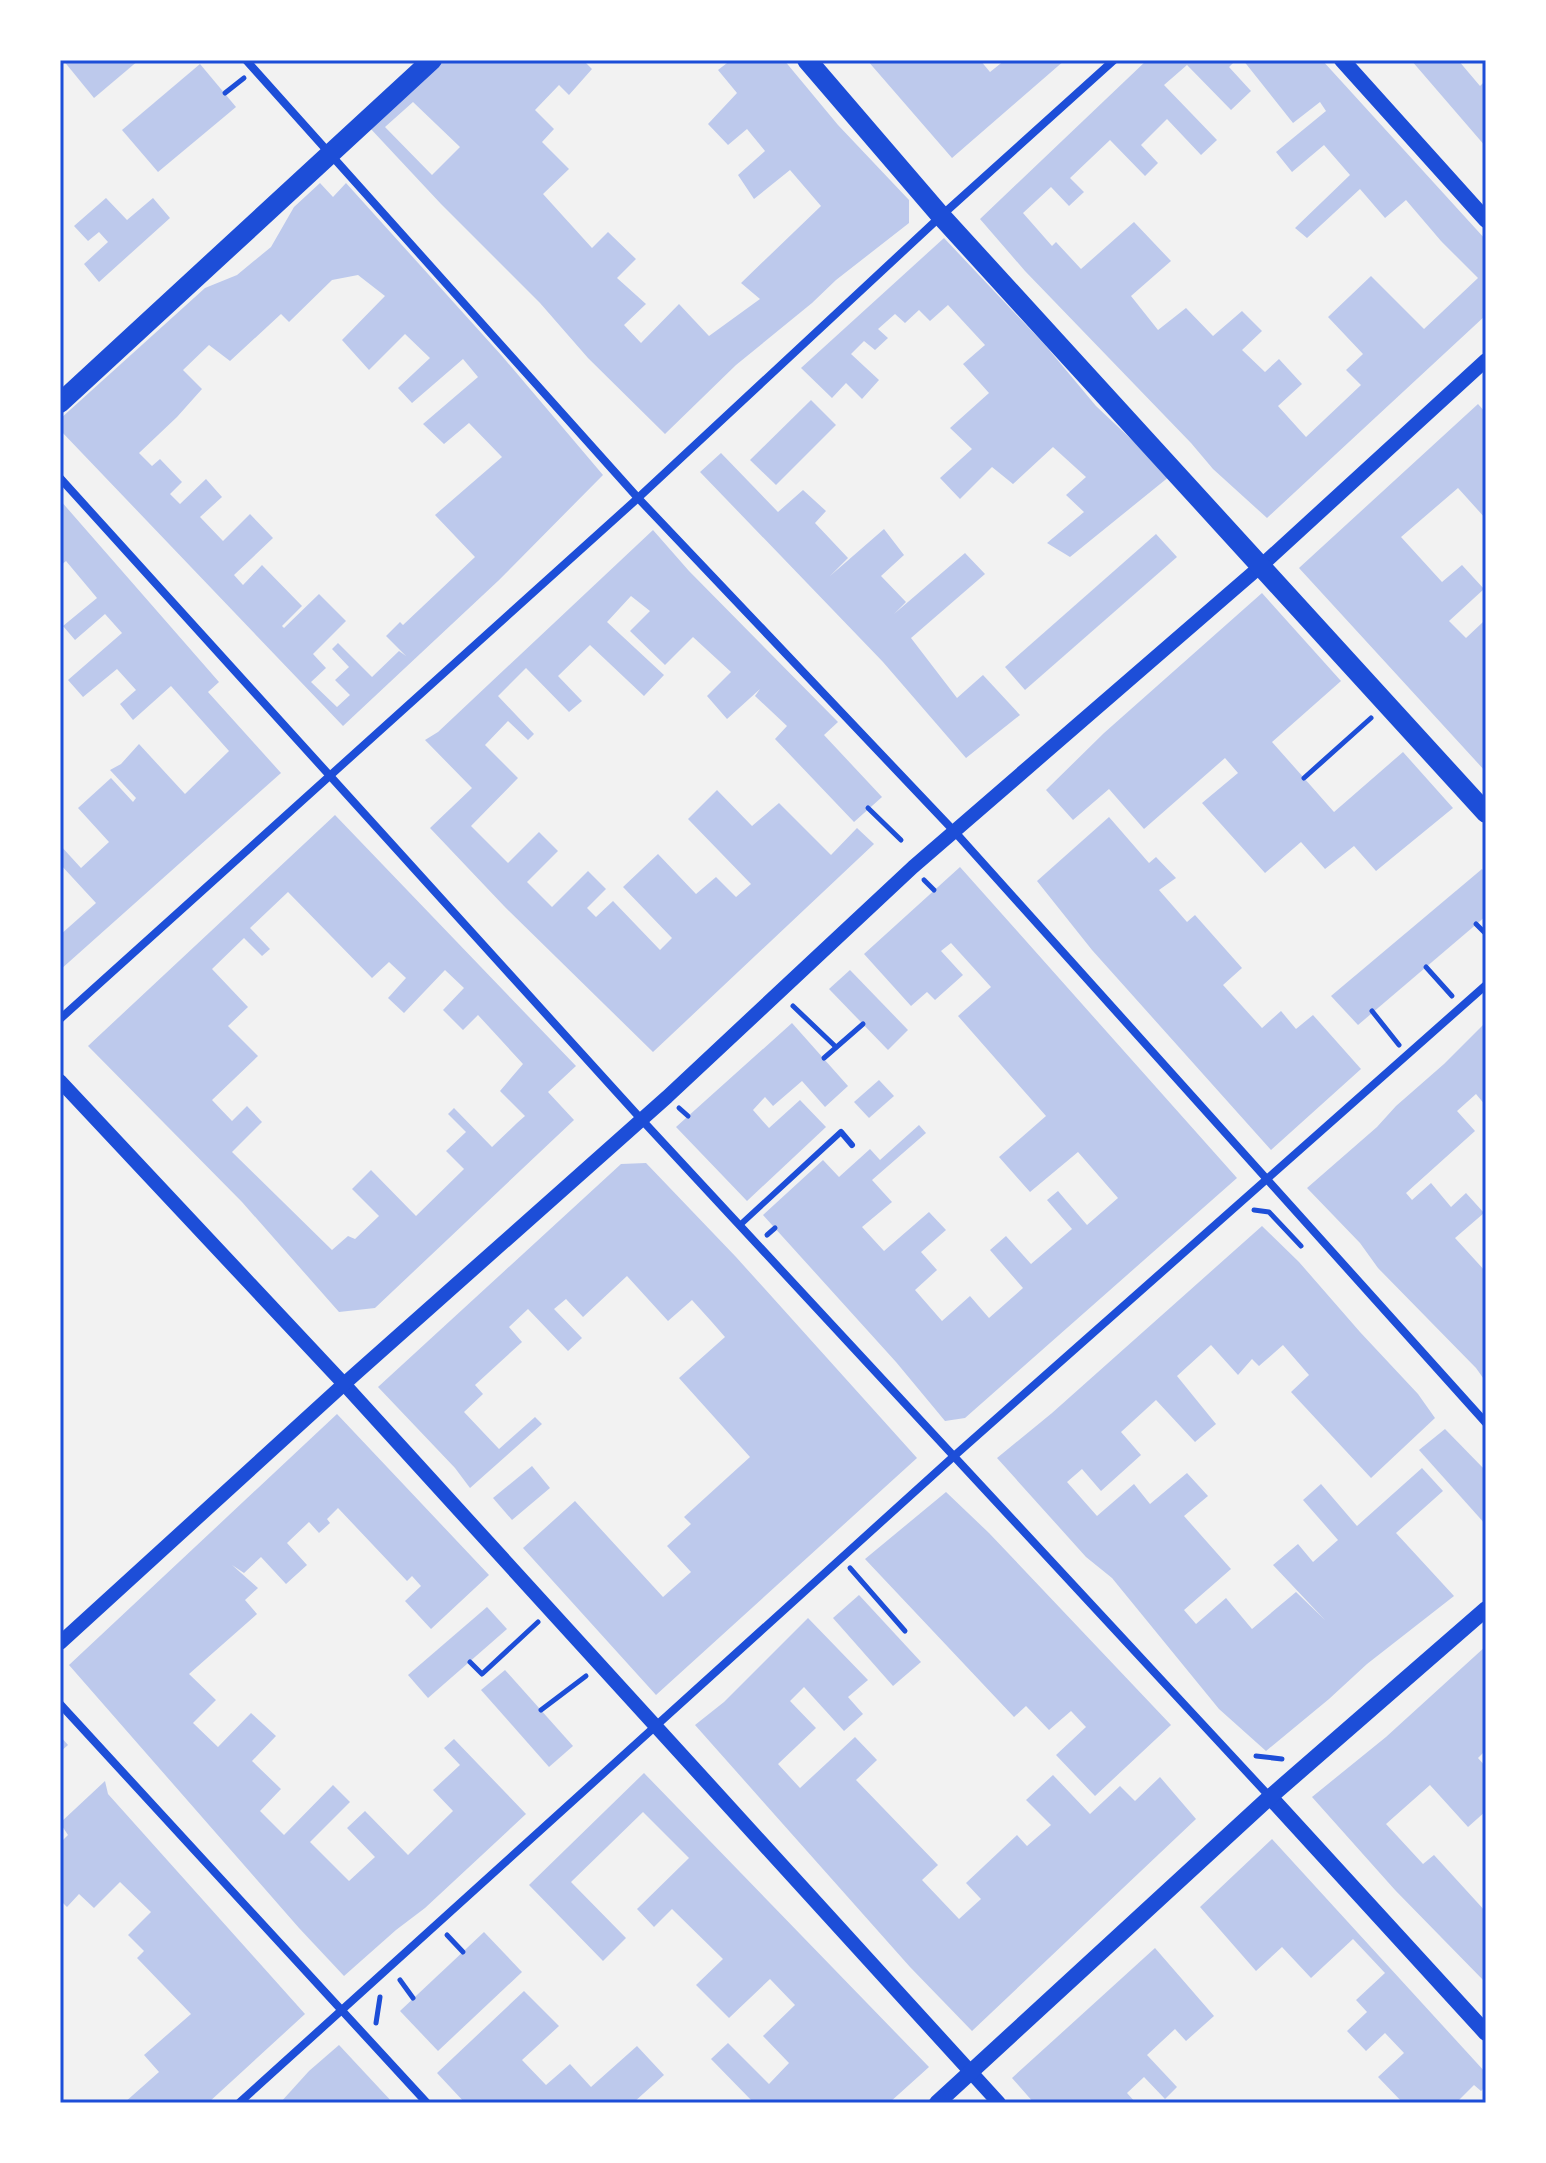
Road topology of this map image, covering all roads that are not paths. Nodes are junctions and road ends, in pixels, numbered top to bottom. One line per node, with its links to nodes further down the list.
1 (246, 60): 6 (street)
2 (432, 60): 6 (main road)
3 (807, 60): 7 (main road)
4 (1114, 60): 7 (street)
5 (1342, 60): 8 (main road)
6 (329, 155): 10 (main road); 12 (street)
7 (941, 216): 12 (street); 13 (main road)
8 (1486, 220)
9 (1486, 360): 13 (street)
10 (60, 403)
11 (60, 478): 14 (street)
12 (638, 498): 14 (street); 16 (street)
13 (1262, 565): 15 (main road); 16 (street)
14 (330, 776): 18 (street); 20 (street)
15 (1486, 813)
16 (954, 831): 20 (street); 22 (street)
17 (1486, 985): 22 (street)
18 (60, 1019)
19 (60, 1081): 24 (street)
20 (641, 1119): 23 (street); 24 (street)
21 (852, 1145): 23 (lane)
22 (1267, 1180): 25 (street); 26 (street)
23 (740, 1225): 26 (street)
24 (344, 1384): 28 (street); 30 (street)
25 (1486, 1423)
26 (953, 1457): 30 (street); 31 (street)
27 (1486, 1609): 31 (main road)
28 (60, 1643)
29 (60, 1704): 32 (street)
30 (655, 1726): 32 (street); 34 (street)
31 (1270, 1797): 33 (main road); 34 (main road)
32 (341, 2010): 35 (street); 36 (street)
33 (1486, 2033)
34 (971, 2072): 37 (main road); 38 (street)
35 (239, 2103)
36 (427, 2103)
37 (937, 2103)
38 (999, 2103)

